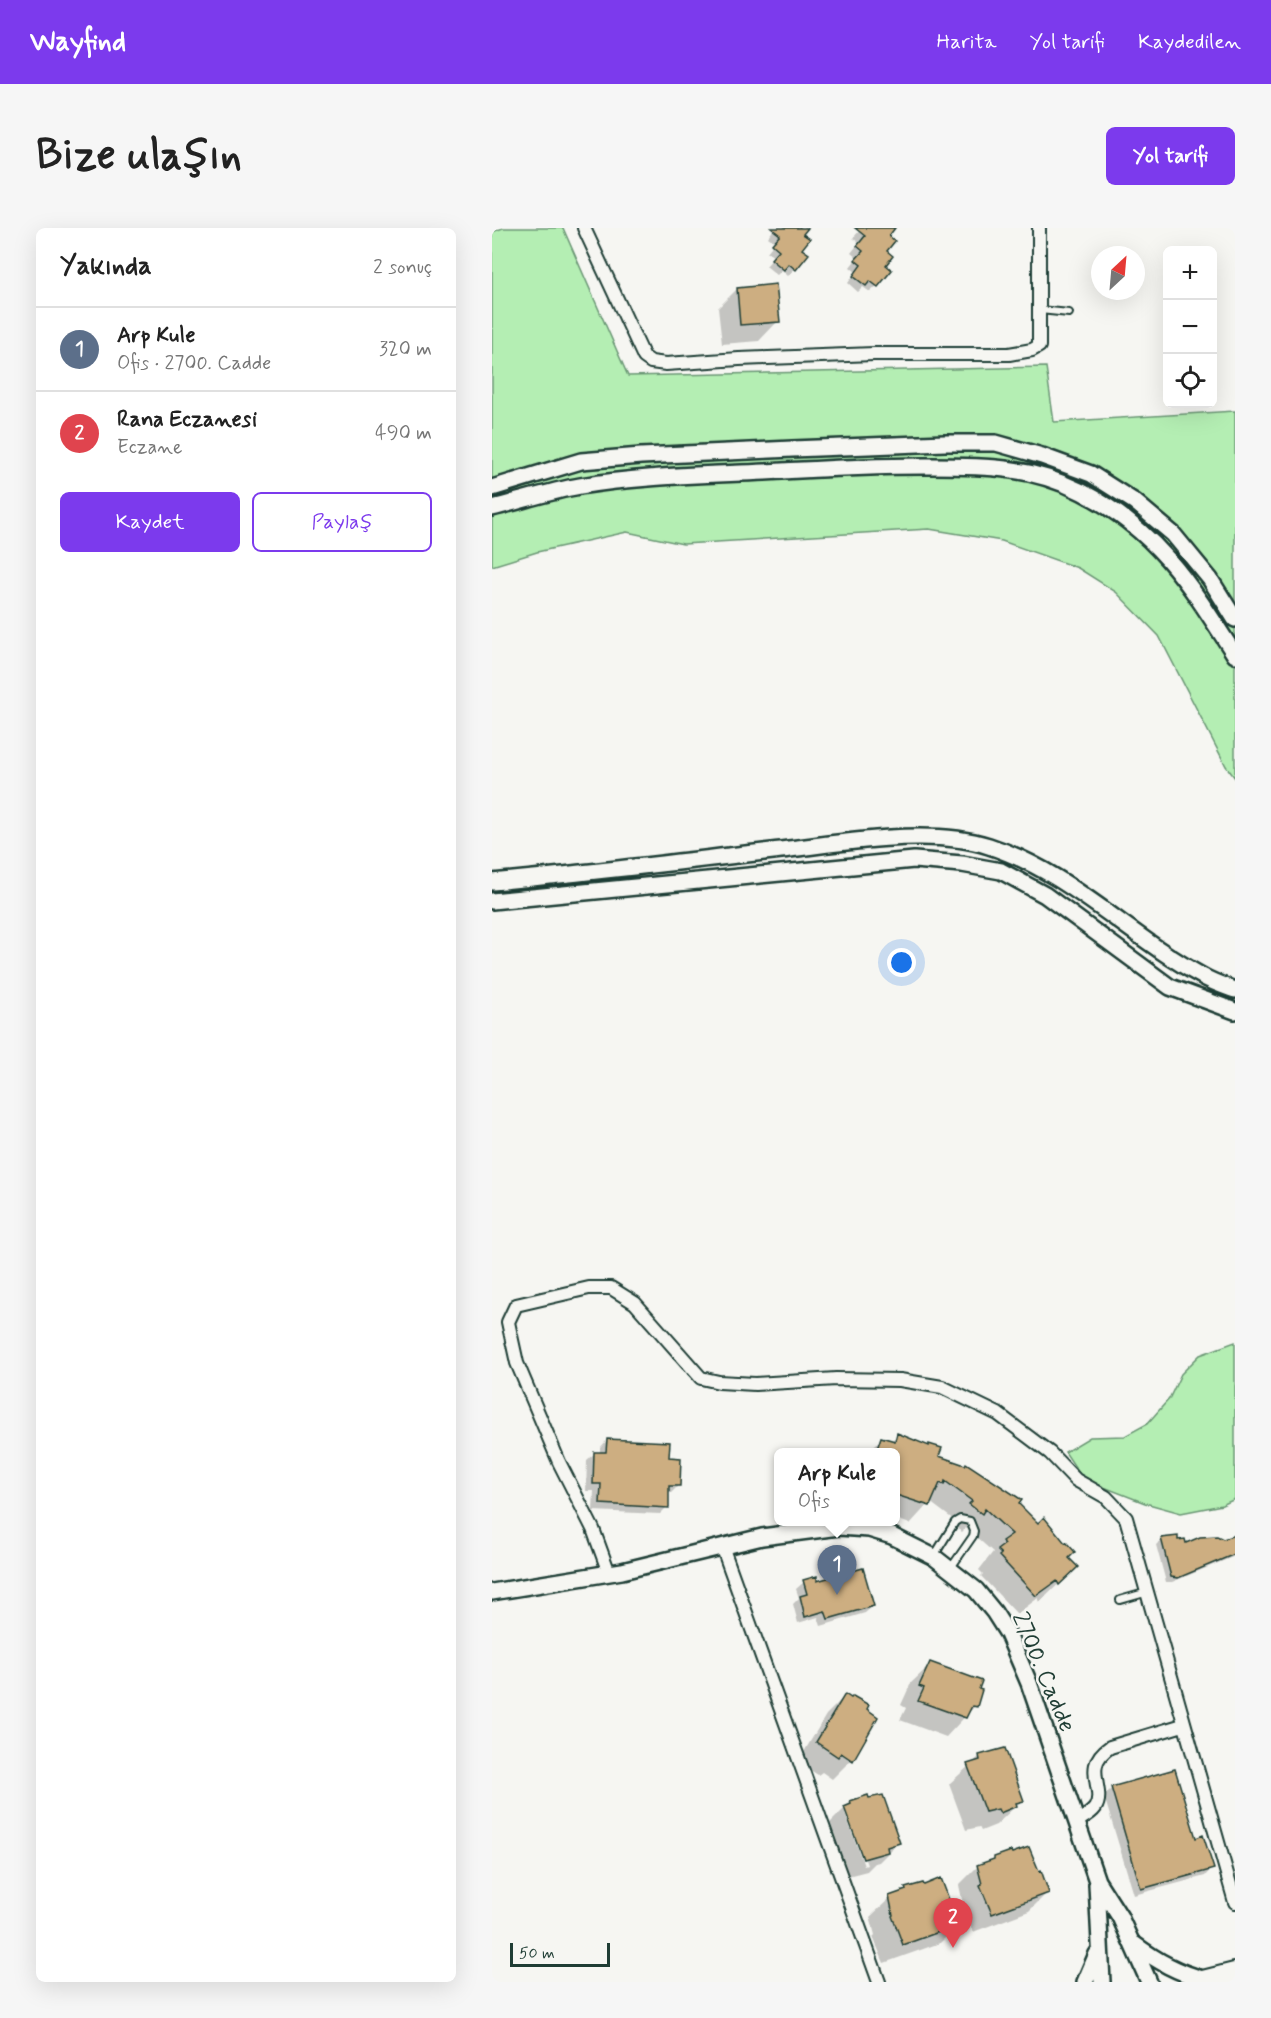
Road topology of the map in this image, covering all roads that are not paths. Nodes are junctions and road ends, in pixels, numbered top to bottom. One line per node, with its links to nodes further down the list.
1 (584, 228): 3 (street)
2 (1039, 228): 3 (street)
3 (1040, 310): 4 (lane)
4 (1069, 313)
5 (492, 488): 7 (street)
6 (492, 508): 8 (street)
7 (1235, 619)
8 (1235, 655)
9 (492, 882): 11 (street)
10 (492, 901): 12 (street)
11 (1235, 990)
12 (1235, 1011)
13 (722, 1546): 14 (street, 2700. Cadde); 16 (street, 2700. Cadde); 28 (street)
14 (934, 1557): 15 (street, 2700. Cadde); 15 (lane)
15 (950, 1569): 21 (street, 2700. Cadde)
16 (609, 1573): 17 (street, 2700. Cadde); 18 (street)
17 (492, 1592)
18 (1148, 1592): 19 (lane); 20 (street)
19 (1120, 1600)
20 (1183, 1725): 21 (street); 23 (street)
21 (1076, 1822): 22 (street, 2700. Cadde)
22 (1097, 1881): 24 (street, 2700. Cadde); 25 (street, 2700. Cadde)
23 (1235, 1902)
24 (1132, 1942): 27 (street); 31 (street, 2700. Cadde)
25 (1100, 1948): 29 (street); 30 (street, 2700. Cadde)
26 (1235, 1972): 27 (highway)
27 (1203, 1981)
28 (879, 1982)
29 (1085, 1982)
30 (1101, 1982)
31 (1149, 1982)

